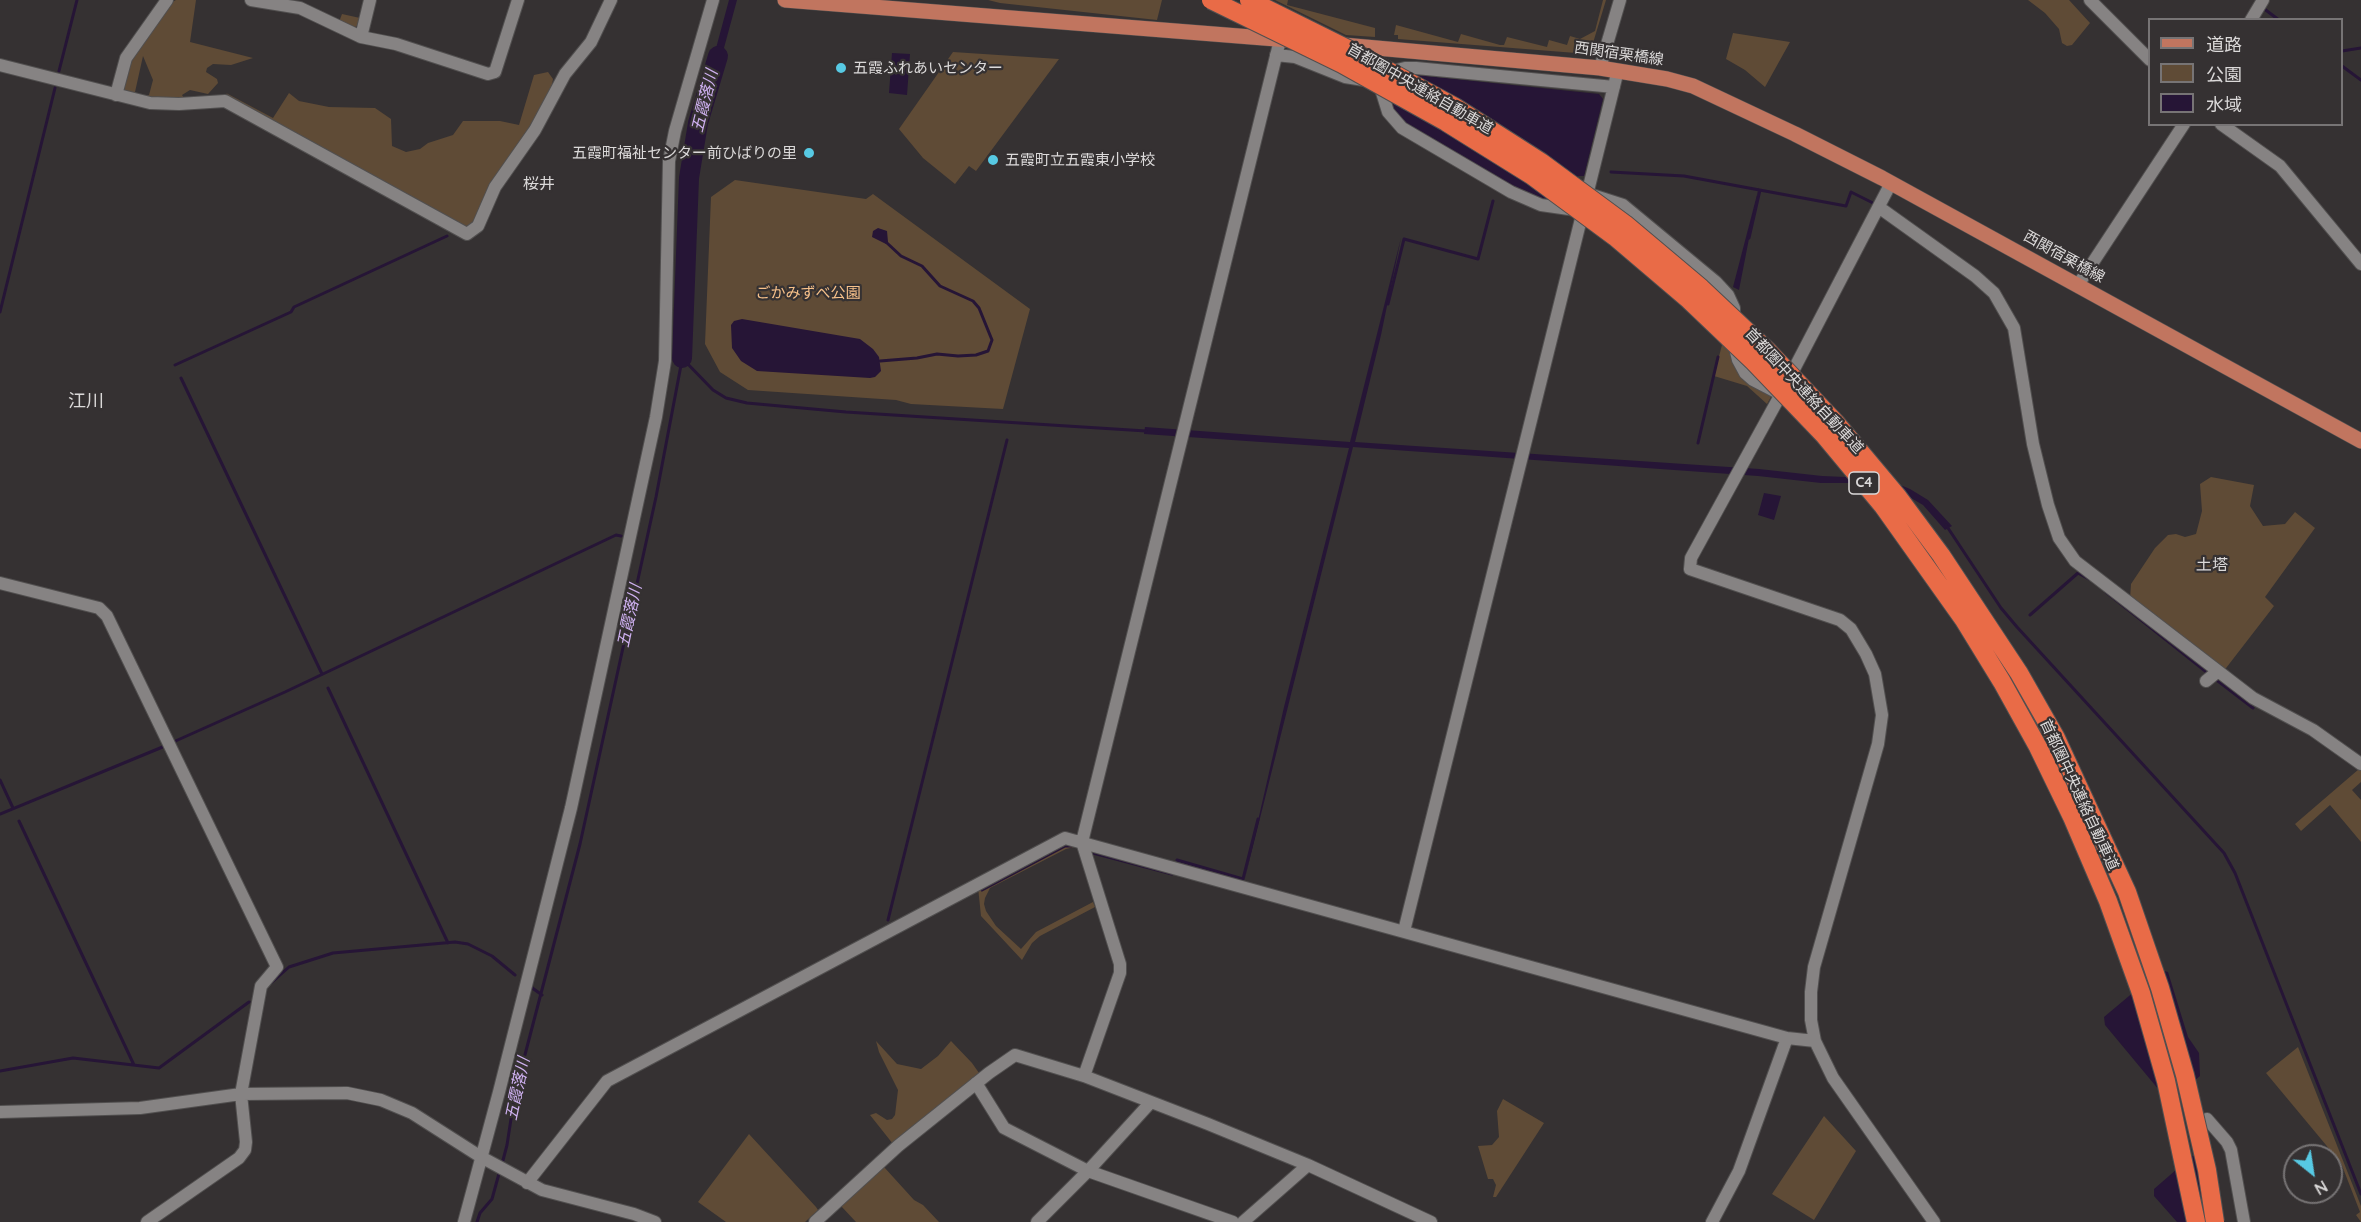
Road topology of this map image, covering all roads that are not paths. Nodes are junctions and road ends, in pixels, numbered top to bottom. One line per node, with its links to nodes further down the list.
1 (168, 0): 24 (street)
2 (252, 0): 15 (street)
3 (370, 0): 15 (street)
4 (518, 0): 15 (street)
5 (611, 0): 24 (street)
6 (712, 0): 49 (street)
7 (784, 0): 13 (main road, 西関宿栗橋線)
8 (1210, 0): 64 (highway, 首都圏中央連絡自動車道 / C4, bridge)
9 (1249, 0): 65 (highway, 首都圏中央連絡自動車道 / C4, bridge)
10 (1620, 0): 20 (street)
11 (2090, 0): 18 (street)
12 (2263, 0): 14 (street)
13 (946, 6): 16 (main road, 西関宿栗橋線)
14 (2253, 17)
15 (361, 37)
16 (1280, 40): 17 (street); 20 (main road, 西関宿栗橋線)
17 (1276, 55): 22 (street); 39 (street)
18 (2148, 58)
19 (0, 65): 24 (street)
20 (1600, 68): 21 (main road, 西関宿栗橋線)
21 (1618, 70): 23 (street); 27 (main road, 西関宿栗橋線)
22 (1378, 78): 23 (street); 30 (street)
23 (1614, 87): 28 (street)
24 (116, 95)
25 (2183, 126): 32 (street)
26 (2224, 126): 31 (street)
27 (1891, 183): 29 (street); 32 (main road, 西関宿栗橋線)
28 (1588, 193): 30 (street); 33 (street)
29 (1880, 208): 33 (street); 36 (street)
30 (1583, 212): 40 (street)
31 (2361, 264)
32 (2078, 285): 34 (main road, 西関宿栗橋線)
33 (1781, 394): 42 (street)
34 (2361, 441)
35 (0, 583): 45 (street)
36 (2217, 672): 37 (street); 38 (street)
37 (2206, 681)
38 (2361, 764)
39 (1082, 842): 40 (street); 43 (street); 52 (street)
40 (1404, 931): 41 (street)
41 (1787, 1038): 42 (street); 62 (street)
42 (1815, 1041): 63 (street)
43 (1084, 1077): 44 (street); 46 (street)
44 (976, 1083): 51 (street); 57 (street)
45 (241, 1094): 47 (street); 49 (street); 54 (street)
46 (1151, 1102): 50 (street); 51 (street)
47 (0, 1112)
48 (2207, 1119): 66 (street)
49 (484, 1159): 52 (street); 55 (street)
50 (1308, 1165): 53 (street); 60 (street)
51 (1088, 1171): 58 (street); 59 (street)
52 (527, 1183): 56 (street)
53 (1407, 1217): 61 (street)
54 (147, 1222)
55 (464, 1222)
56 (655, 1222)
57 (815, 1222)
58 (1037, 1222)
59 (1233, 1222)
60 (1243, 1222)
61 (1431, 1222)
62 (1712, 1222)
63 (1934, 1222)
64 (2196, 1222)
65 (2215, 1222)
66 (2244, 1222)

